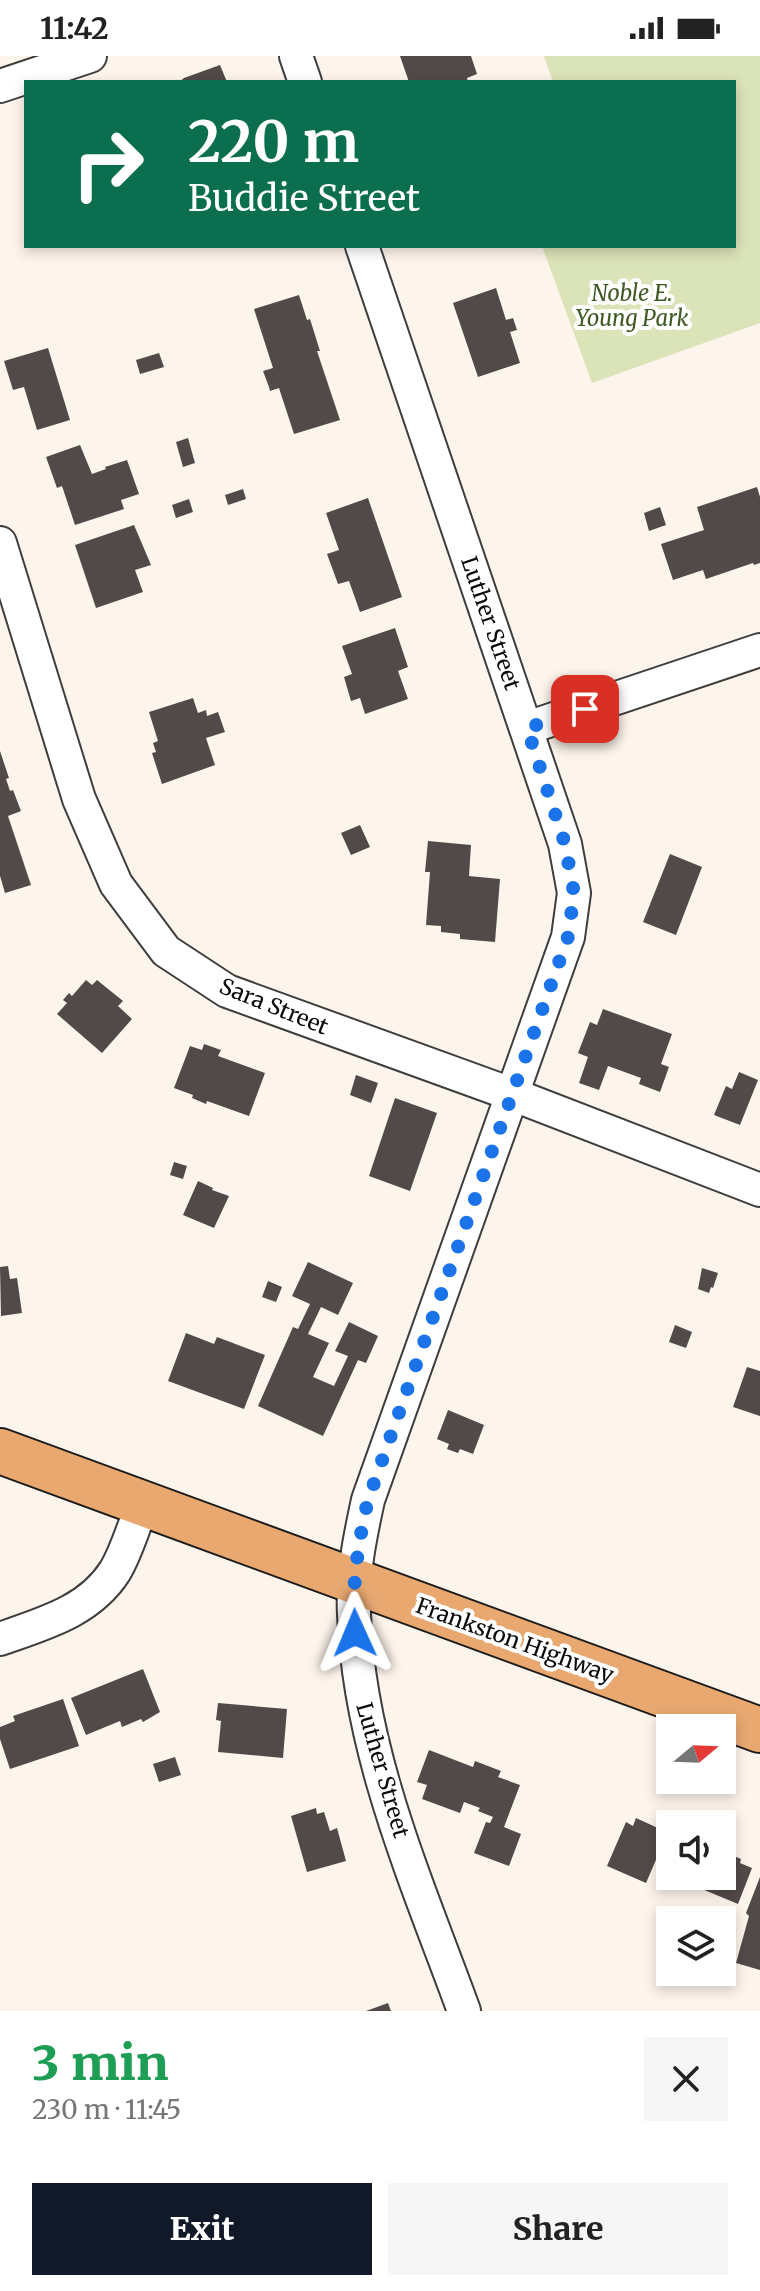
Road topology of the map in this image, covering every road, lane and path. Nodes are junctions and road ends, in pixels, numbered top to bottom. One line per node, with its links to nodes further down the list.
1 (90, 56): 4 (street)
2 (296, 56): 3 (street)
3 (304, 80)
4 (0, 86)
5 (363, 248): 8 (street, Luther Street)
6 (0, 543): 9 (street, Sara Street)
7 (760, 650): 8 (street)
8 (527, 728): 9 (street, Luther Street)
9 (514, 1095): 10 (street, Sara Street); 13 (street, Luther Street)
10 (760, 1190)
11 (0, 1451): 12 (main road, Frankston Highway)
12 (143, 1503): 13 (main road, Frankston Highway); 14 (street)
13 (355, 1580): 15 (main road, Frankston Highway); 16 (street, Luther Street)
14 (0, 1639)
15 (760, 1730)
16 (464, 2011)

